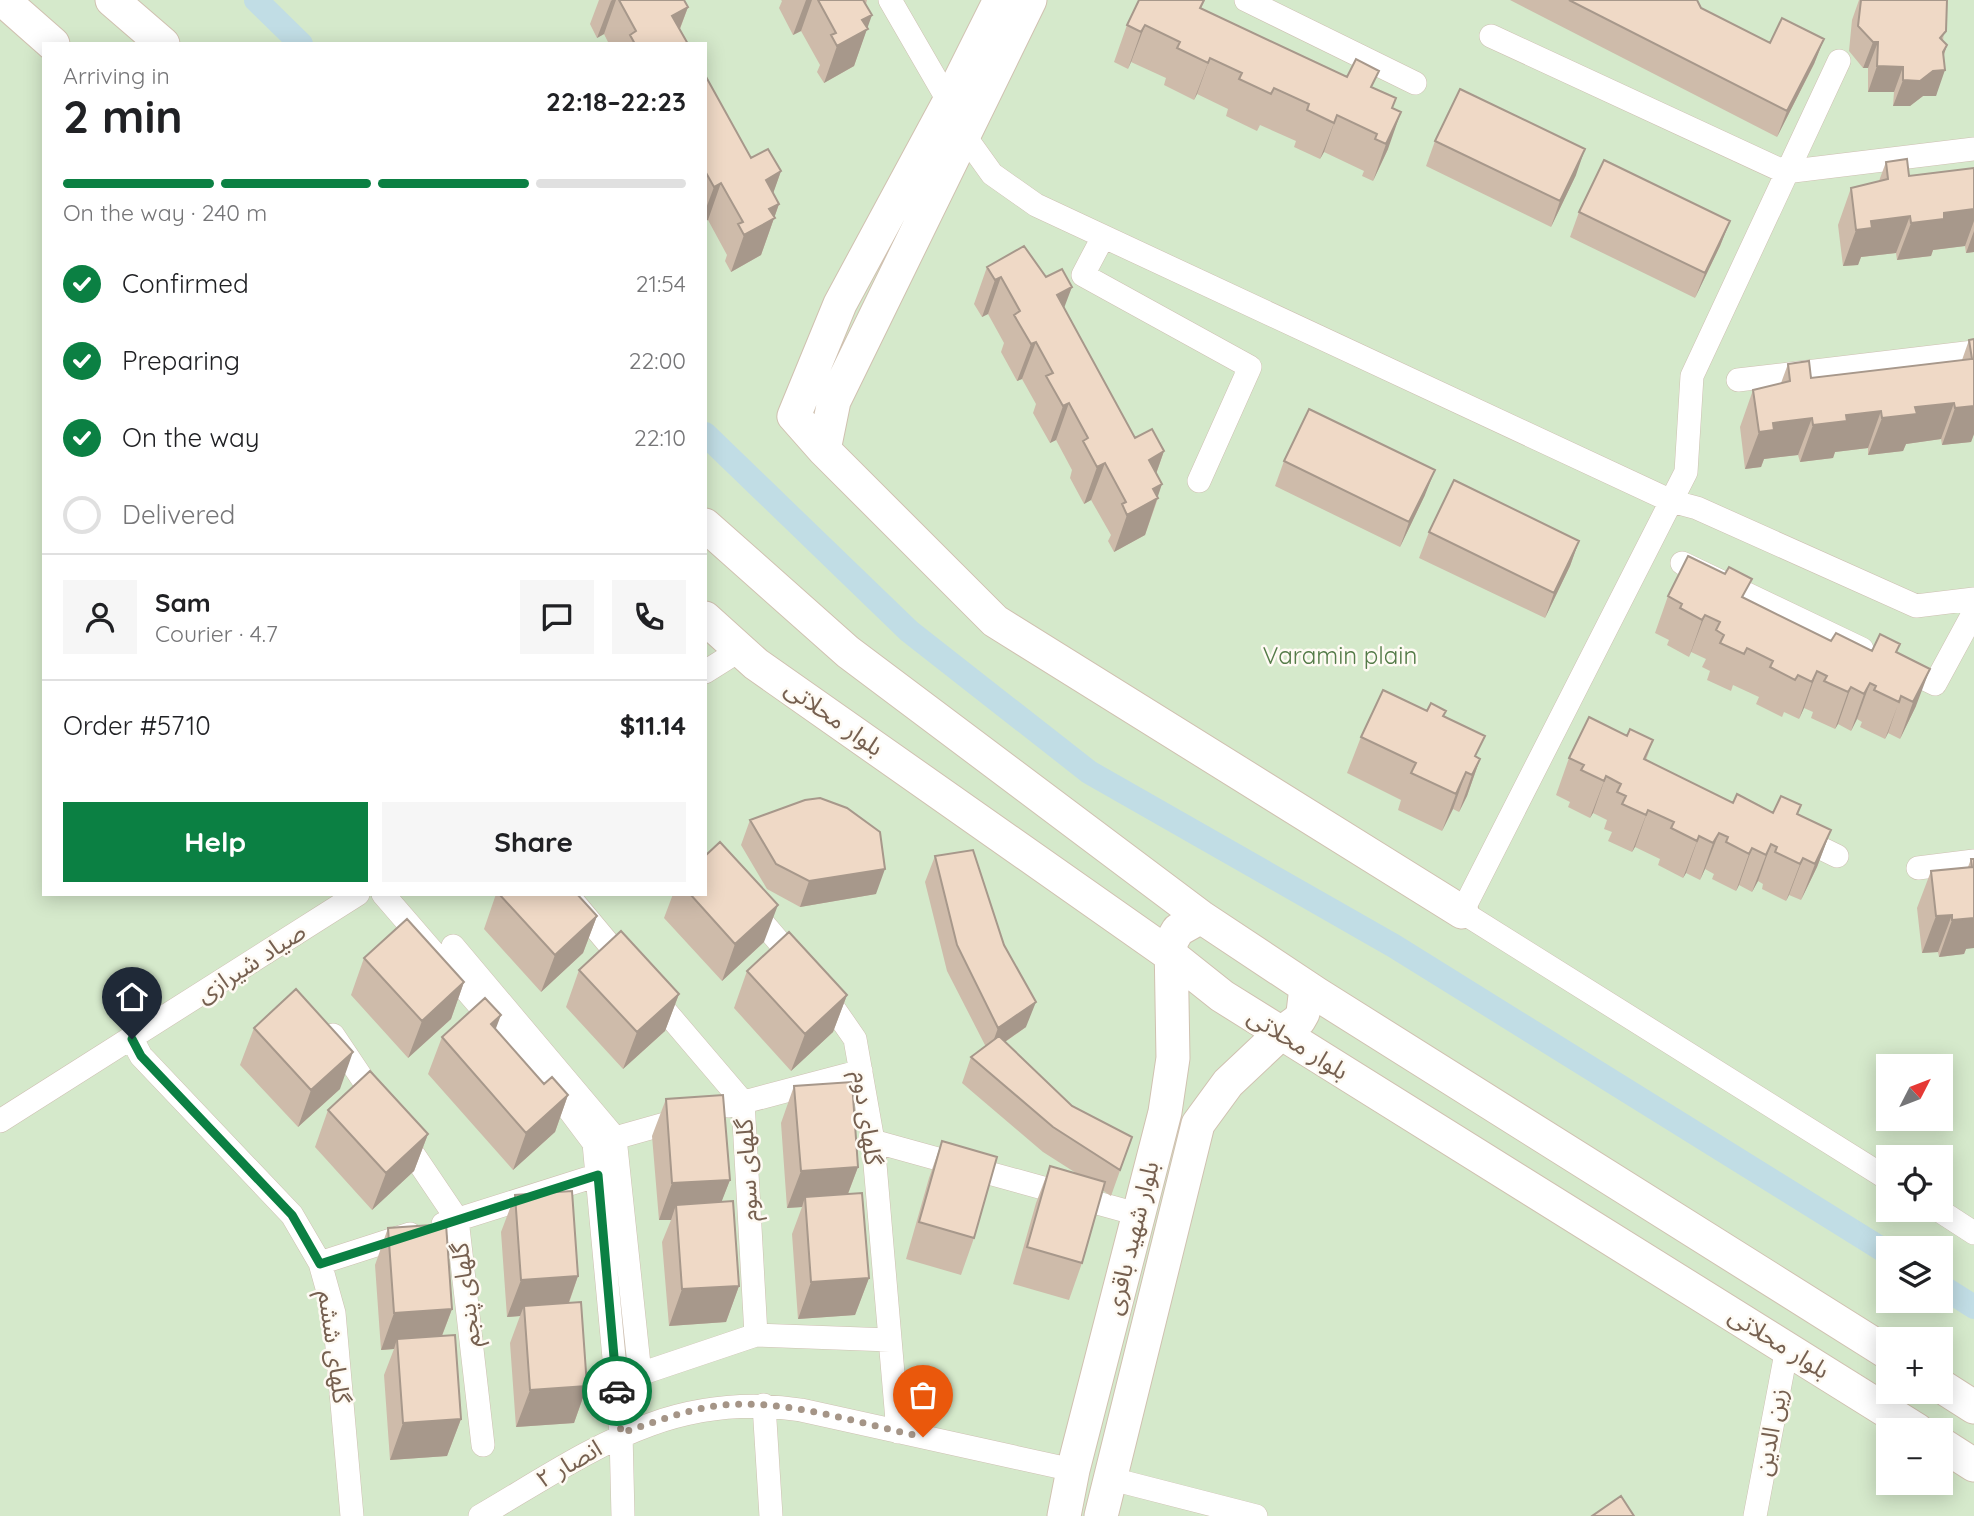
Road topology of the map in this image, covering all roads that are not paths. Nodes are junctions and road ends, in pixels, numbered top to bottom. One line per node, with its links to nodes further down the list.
1 (3, 0): 8 (street)
2 (112, 0): 9 (street)
3 (890, 0): 12 (street)
4 (1000, 0): 12 (street)
5 (1030, 0): 13 (street)
6 (1246, 0): 11 (street)
7 (1491, 36): 15 (street)
8 (51, 42)
9 (161, 42)
10 (1839, 61): 15 (street)
11 (1415, 83)
12 (950, 102): 19 (street)
13 (964, 135): 16 (street); 19 (street)
14 (1974, 149): 15 (street)
15 (1785, 172): 21 (street)
16 (1103, 237): 20 (street); 21 (street)
17 (1974, 352): 18 (street)
18 (1738, 380)
19 (824, 450): 39 (street)
20 (1199, 481)
21 (1671, 501): 24 (street); 29 (street)
22 (707, 526): 40 (street, بلوار محلاتی)
23 (1682, 563): 25 (street)
24 (1974, 599)
25 (1974, 612)
26 (707, 620): 27 (street, بلوار محلاتی)
27 (740, 650): 28 (street); 42 (street, بلوار محلاتی)
28 (707, 671)
29 (1559, 720): 30 (street); 39 (street)
30 (1583, 732)
31 (1777, 827): 32 (street)
32 (1837, 856)
33 (1974, 861): 34 (street)
34 (1918, 868)
35 (731, 887): 47 (street, گلهای دوم)
36 (355, 896): 46 (street, صیاد شیرازی)
37 (385, 896): 53 (street)
38 (569, 896): 48 (street, گلهای سوم)
39 (1462, 912): 52 (street)
40 (1201, 916): 42 (street); 43 (street, بلوار محلاتی)
41 (453, 946): 50 (street)
42 (1172, 957): 45 (street, بلوار محلاتی); 54 (street, بلوار شهید باقری)
43 (1306, 987): 45 (street, بلوار شهید باقری); 61 (street, بلوار محلاتی)
44 (321, 1017): 55 (street, گلهای پنجم)
45 (1280, 1034): 62 (street, بلوار محلاتی); 73 (street, بلوار شهید باقری)
46 (132, 1039): 49 (street, صیاد شیرازی); 58 (street, گلهای ششم)
47 (861, 1071): 48 (street); 51 (street, گلهای دوم)
48 (743, 1102): 50 (street); 59 (street, گلهای سوم)
49 (0, 1121)
50 (615, 1138): 59 (street)
51 (873, 1142): 54 (street); 60 (street, گلهای دوم)
52 (1876, 1171)
53 (598, 1175): 55 (street); 68 (street)
54 (1137, 1214): 72 (street, بلوار شهید باقری)
55 (457, 1219): 58 (street); 69 (street, گلهای پنجم)
56 (1953, 1219): 57 (street)
57 (1974, 1233)
58 (320, 1264): 74 (street, گلهای ششم)
59 (756, 1335): 60 (street)
60 (890, 1340): 67 (street, گلهای دوم)
61 (1876, 1345)
62 (1787, 1348): 66 (street, بلوار محلاتی); 81 (street, زین الدین)
63 (1953, 1394): 65 (street)
64 (764, 1405): 67 (street, انصار ۲); 68 (street, انصار ۲); 77 (street)
65 (1974, 1407)
66 (1898, 1418)
67 (898, 1432): 72 (street, انصار ۲)
68 (621, 1433): 75 (street, انصار ۲); 76 (street)
69 (483, 1446)
70 (1953, 1452): 71 (street)
71 (1974, 1465)
72 (1073, 1470): 73 (street); 78 (street, بلوار شهید باقری)
73 (1108, 1478): 79 (street, بلوار شهید باقری); 80 (street)
74 (352, 1516)
75 (480, 1516)
76 (623, 1516)
77 (771, 1516)
78 (1064, 1516)
79 (1101, 1516)
80 (1256, 1516)
81 (1755, 1516)

